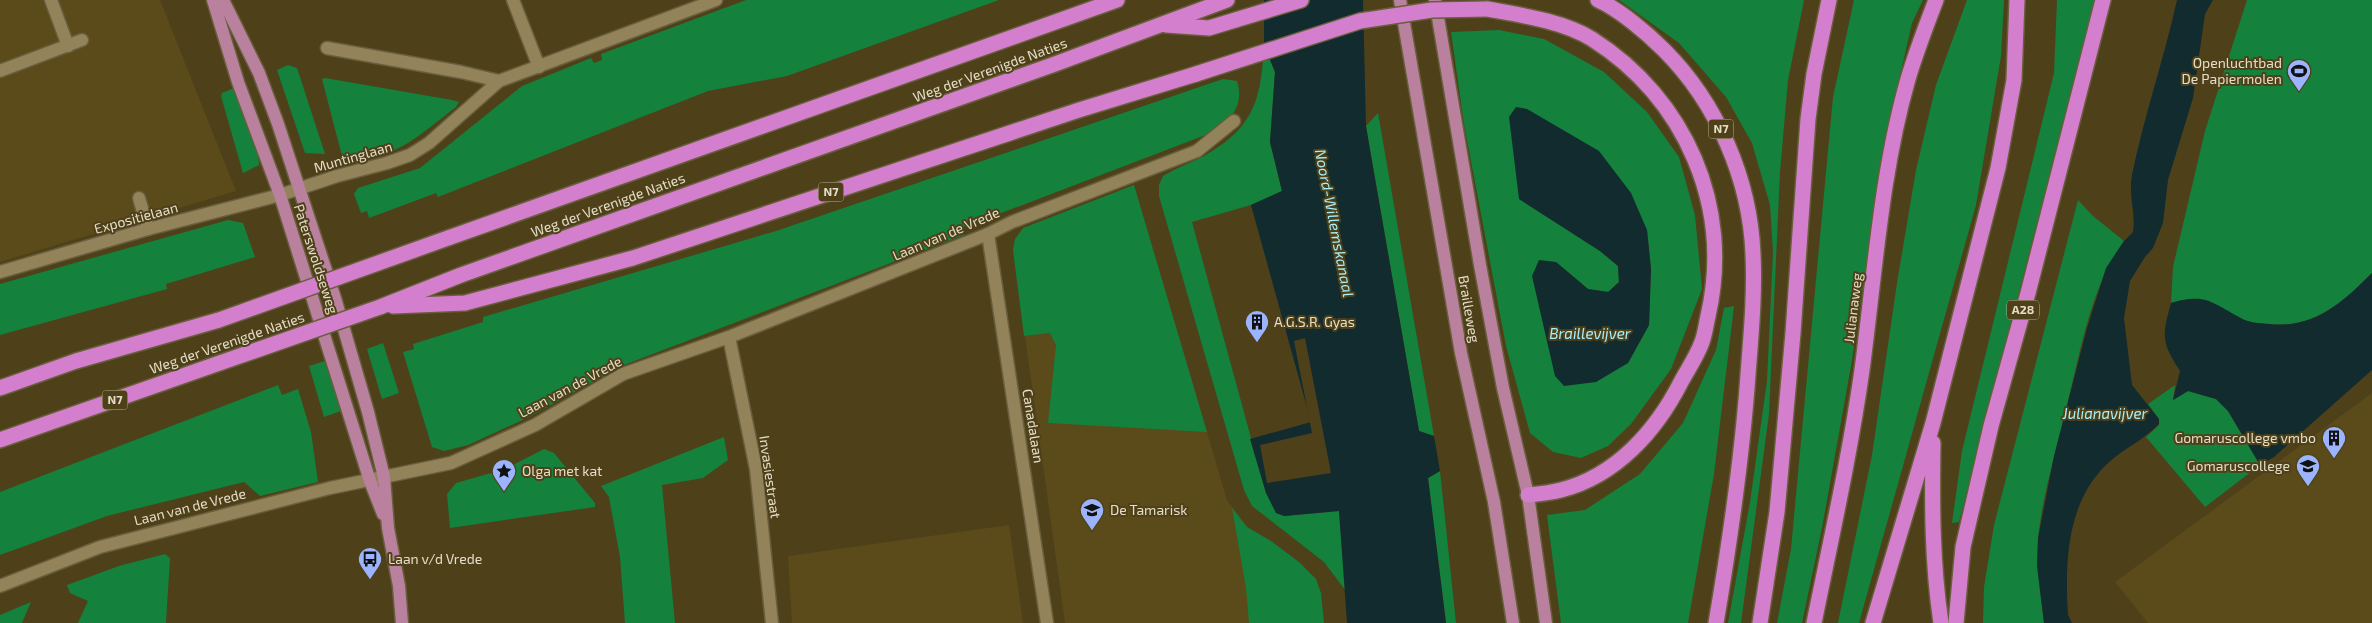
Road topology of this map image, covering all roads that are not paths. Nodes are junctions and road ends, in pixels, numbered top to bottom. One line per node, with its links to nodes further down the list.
1 (51, 0): 18 (street)
2 (213, 0): 25 (main road, Paterswoldseweg)
3 (224, 0): 24 (main road, Paterswoldseweg)
4 (513, 0): 20 (street)
5 (716, 0): 20 (street, Muntinglaan)
6 (1117, 0): 32 (highway, Weg der Verenigde Naties, bridge)
7 (1227, 0): 16 (highway, Weg der Verenigde Naties / N7)
8 (1301, 0): 16 (highway, N7)
9 (1400, 0): 43 (main road, Brailleweg)
10 (1435, 0): 37 (main road, Brailleweg)
11 (1598, 0): 45 (highway, N7)
12 (1829, 0): 46 (highway)
13 (1936, 0): 47 (highway, Julianaweg)
14 (2017, 0): 33 (highway)
15 (2103, 0): 50 (highway, A28)
16 (1161, 25): 30 (highway, Weg der Verenigde Naties / N7)
17 (82, 40): 18 (street)
18 (68, 46): 21 (street)
19 (327, 48): 22 (street)
20 (539, 67): 22 (street, Muntinglaan)
21 (0, 71)
22 (499, 81): 24 (street, Muntinglaan)
23 (1234, 121): 28 (street, Laan van de Vrede)
24 (299, 189): 25 (street, Muntinglaan); 35 (main road, Paterswoldseweg)
25 (280, 195): 27 (street, Expositielaan); 36 (main road, Paterswoldseweg)
26 (139, 198): 27 (street)
27 (148, 229): 29 (street, Expositielaan)
28 (988, 234): 31 (street, Laan van de Vrede); 42 (street, Canadalaan)
29 (0, 272)
30 (380, 307): 34 (highway, Weg der Verenigde Naties / N7, bridge); 37 (highway, N7, bridge)
31 (729, 337): 35 (street, Laan van de Vrede); 41 (street, Invasiestraat)
32 (0, 388)
33 (1933, 423): 48 (highway); 49 (highway)
34 (0, 440)
35 (384, 477): 36 (street, Laan van de Vrede); 38 (main road, Paterswoldseweg)
36 (370, 481): 38 (main road, Paterswoldseweg); 39 (street, Laan van de Vrede)
37 (1528, 495): 44 (main road, Brailleweg)
38 (388, 528): 40 (main road, Paterswoldseweg)
39 (0, 586)
40 (402, 623)
41 (772, 623)
42 (1048, 623)
43 (1513, 623)
44 (1546, 623)
45 (1716, 623)
46 (1760, 623)
47 (1814, 623)
48 (1873, 623)
49 (1941, 623)
50 (1956, 623)

